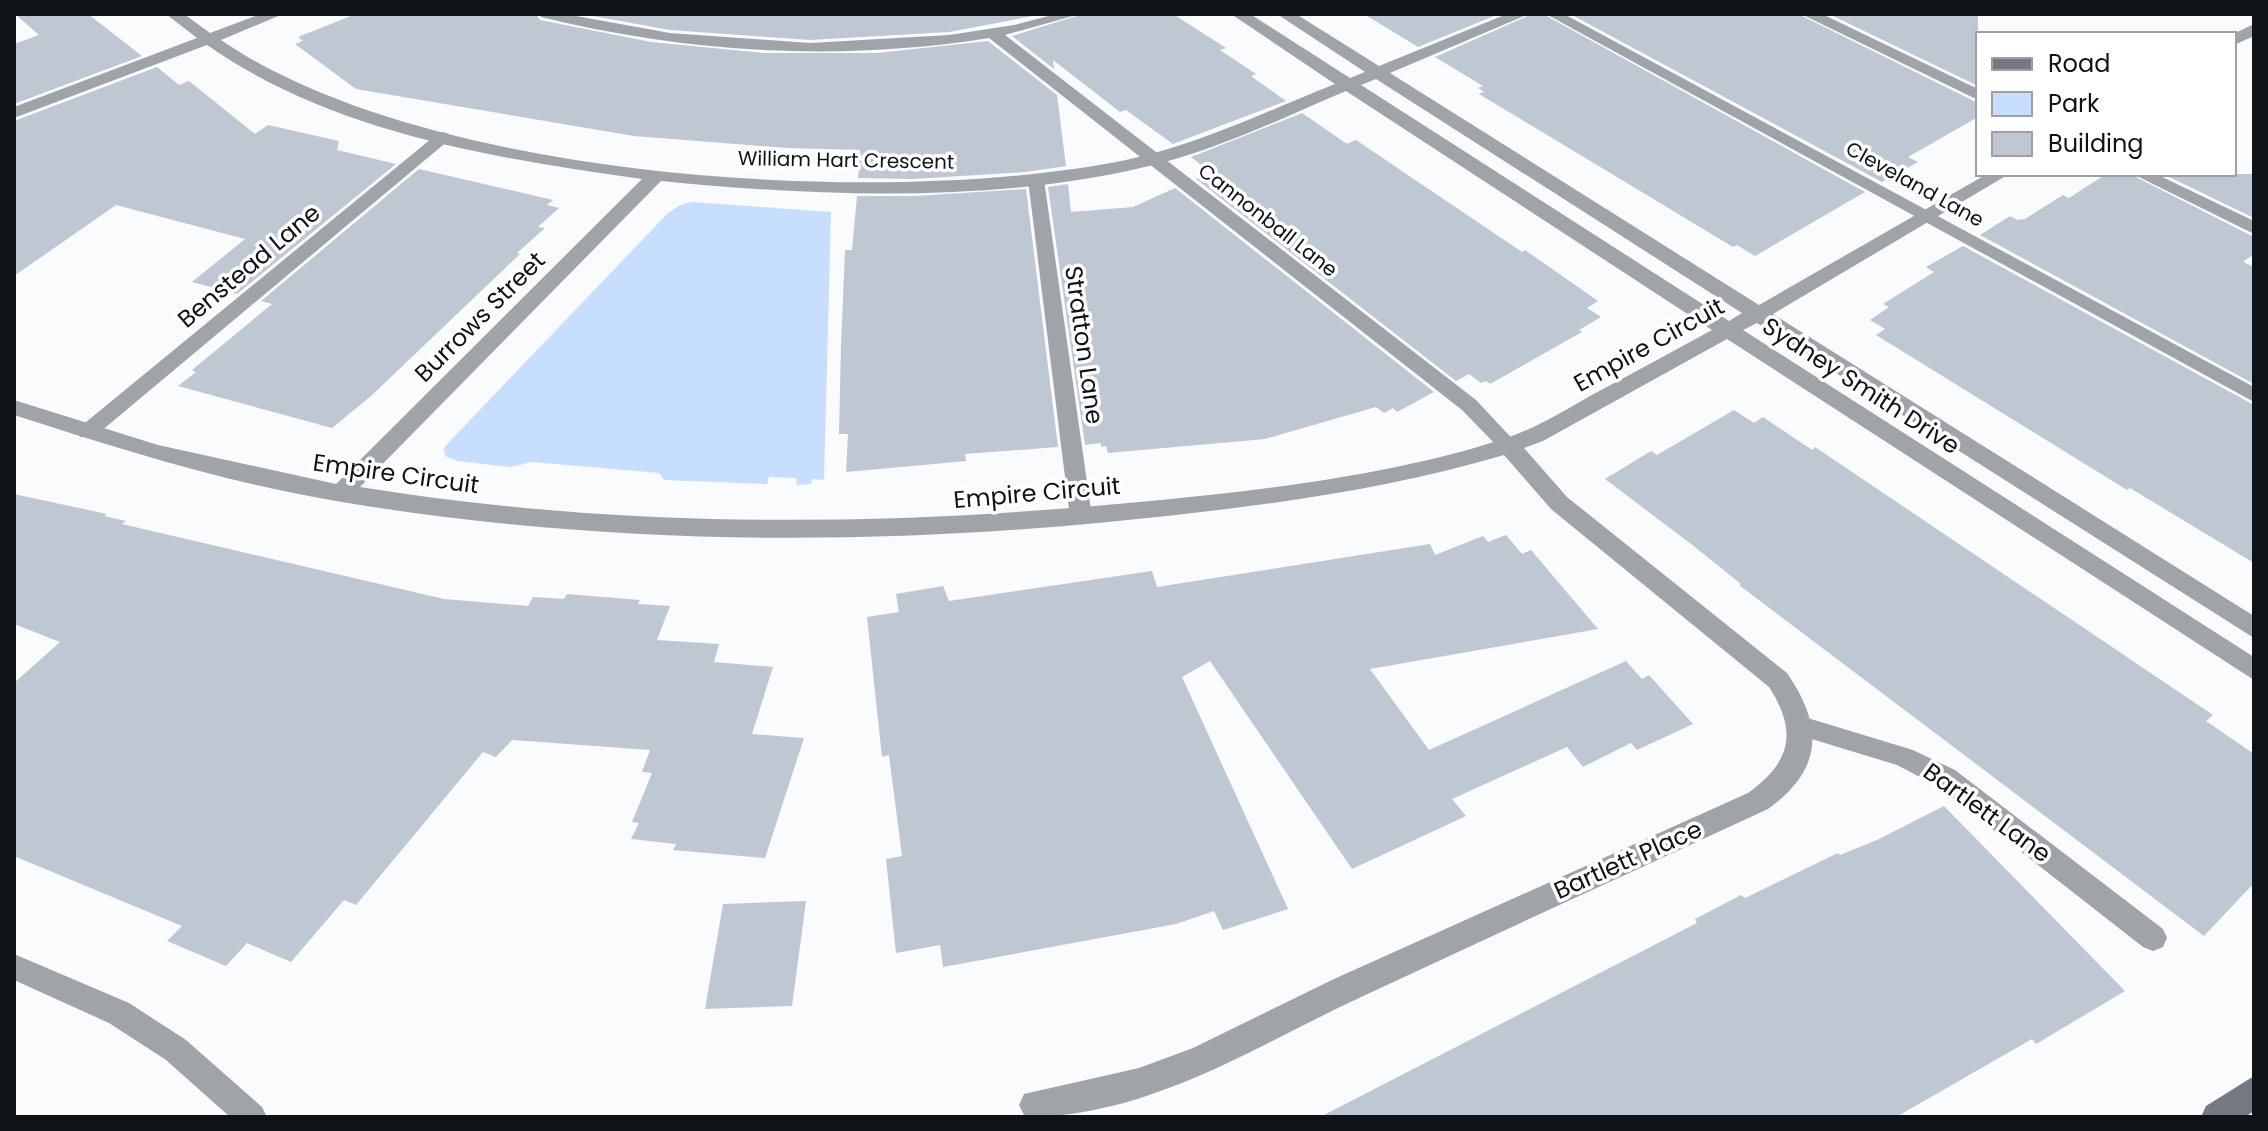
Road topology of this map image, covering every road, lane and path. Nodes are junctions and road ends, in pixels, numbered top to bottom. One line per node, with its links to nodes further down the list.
1 (174, 14): 12 (street, William Hart Crescent)
2 (275, 14): 12 (street)
3 (546, 14): 11 (lane)
4 (1073, 14): 11 (lane)
5 (1239, 14): 15 (street, Sydney Smith Drive)
6 (1285, 14): 14 (street, Sydney Smith Drive)
7 (1521, 14): 14 (street, William Hart Crescent)
8 (1553, 14): 24 (lane, Cleveland Lane)
9 (1809, 14): 16 (street)
10 (2254, 29): 13 (street)
11 (994, 34): 19 (lane, Cannonball Lane)
12 (208, 39): 17 (street); 18 (street, William Hart Crescent)
13 (2236, 39)
14 (1378, 73): 15 (street, William Hart Crescent); 26 (street, Sydney Smith Drive)
15 (1348, 85): 19 (street, William Hart Crescent); 27 (street, Sydney Smith Drive)
16 (1976, 94)
17 (14, 113)
18 (443, 137): 20 (street, William Hart Crescent); 30 (lane, Benstead Lane)
19 (1156, 160): 23 (street, William Hart Crescent); 31 (lane, Cannonball Lane)
20 (656, 175): 23 (street, William Hart Crescent); 32 (street, Burrows Street)
21 (1997, 176): 24 (street, Empire Circuit)
22 (2146, 176): 25 (street)
23 (1036, 180): 33 (lane, Stratton Lane)
24 (1927, 216): 26 (street, Empire Circuit); 28 (lane, Cleveland Lane)
25 (2254, 228)
26 (1759, 313): 27 (street, Empire Circuit); 34 (street, Sydney Smith Drive)
27 (1727, 331): 31 (street, Empire Circuit); 35 (street, Sydney Smith Drive)
28 (2254, 395)
29 (14, 407): 30 (street, Empire Circuit)
30 (87, 432): 32 (street, Empire Circuit)
31 (1509, 446): 33 (street, Empire Circuit); 36 (street)
32 (340, 494): 33 (street, Empire Circuit)
33 (1081, 517)
34 (2254, 628)
35 (2254, 670)
36 (1801, 726): 37 (lane, Bartlett Lane); 40 (street, Bartlett Place)
37 (2153, 938)
38 (14, 967): 41 (lane)
39 (2254, 1092): 42 (street)
40 (1035, 1105)
41 (252, 1117)
42 (2217, 1117)

